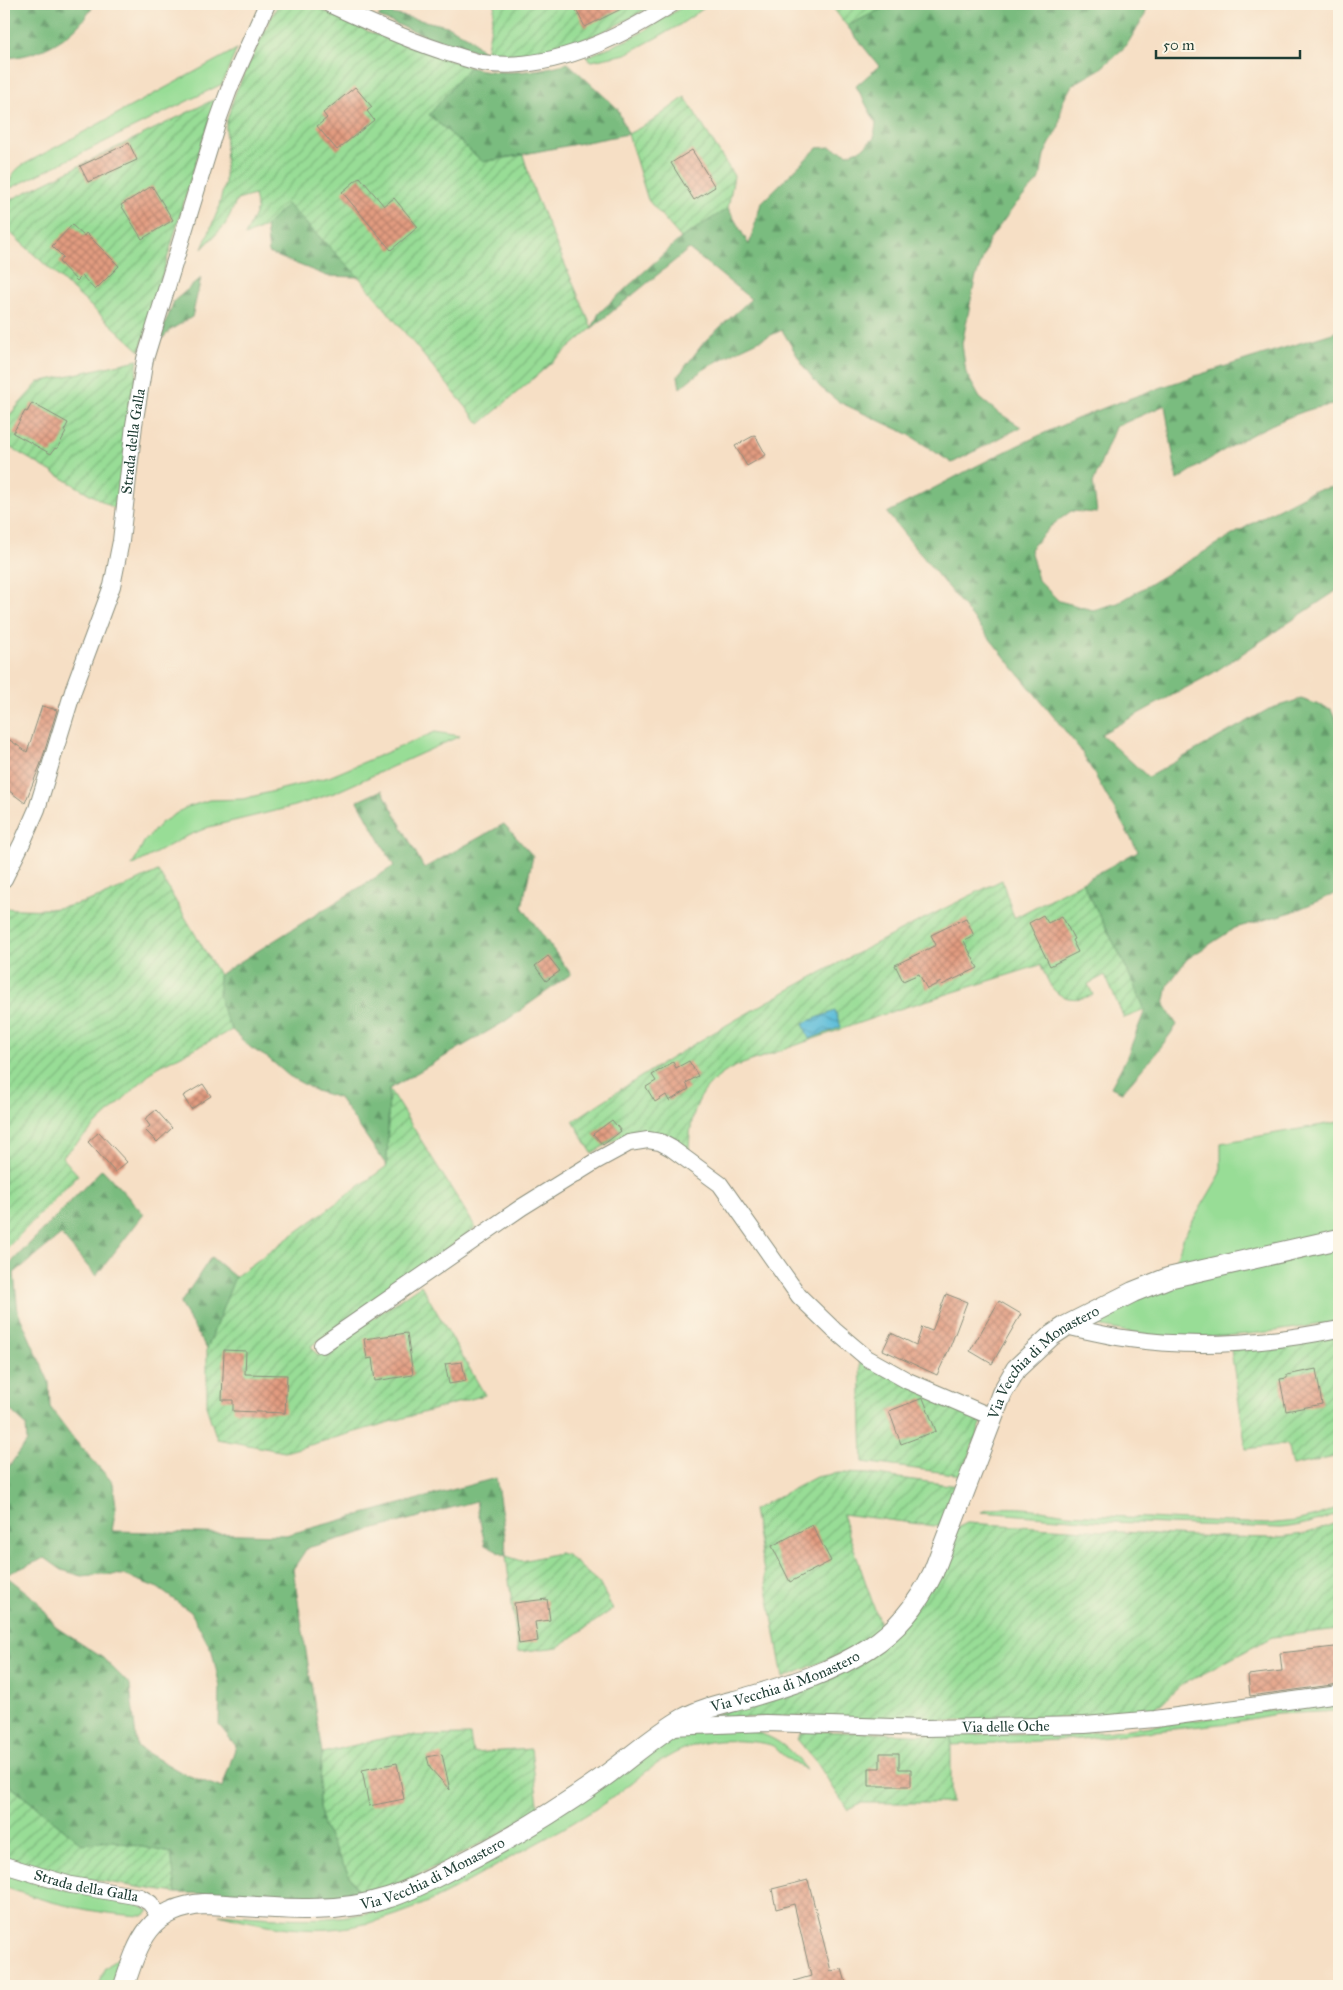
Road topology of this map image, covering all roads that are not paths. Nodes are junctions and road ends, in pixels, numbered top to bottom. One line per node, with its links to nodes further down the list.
1 (267, 4): 4 (street, Strada della Galla)
2 (329, 4): 3 (street)
3 (672, 4)
4 (4, 879)
5 (1339, 1239): 6 (street, Via Vecchia di Monastero)
6 (1066, 1326): 7 (street); 9 (street, Via Vecchia di Monastero)
7 (1339, 1328)
8 (322, 1345): 9 (street)
9 (992, 1417): 11 (street, Via Vecchia di Monastero)
10 (1339, 1694): 11 (street, Via delle Oche)
11 (670, 1727): 13 (street, Via Vecchia di Monastero)
12 (4, 1865): 13 (street, Strada della Galla)
13 (160, 1917): 14 (street, Via Vecchia di Monastero)
14 (124, 1986)

